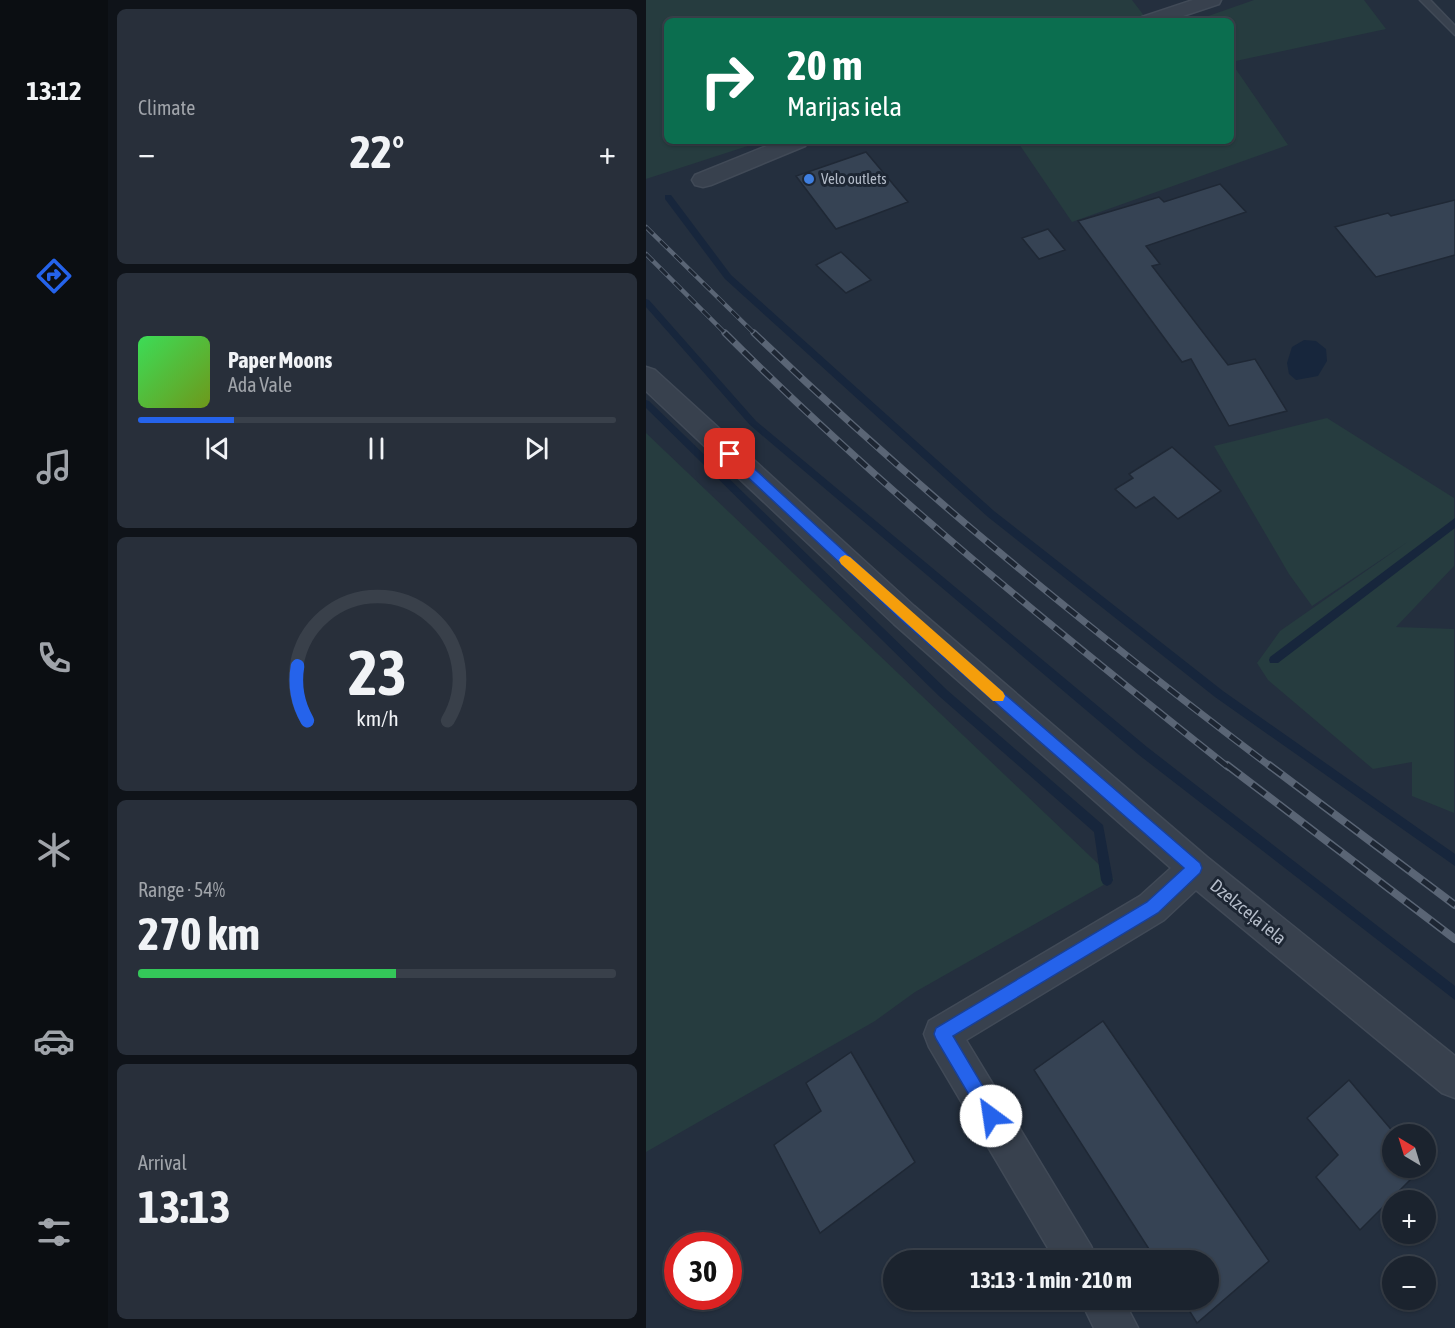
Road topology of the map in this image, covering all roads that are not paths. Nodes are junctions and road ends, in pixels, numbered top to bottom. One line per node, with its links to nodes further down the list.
1 (1212, 0): 3 (street)
2 (1425, 0): 4 (lane)
3 (1158, 18)
4 (1454, 32)
5 (791, 144): 6 (street)
6 (703, 180)
7 (646, 376): 8 (street, Dzelzceļa iela)
8 (1195, 868): 9 (street, Dzelzceļa iela); 10 (street)
9 (1454, 1080)
10 (1070, 1250)
11 (1106, 1310): 12 (street)
12 (1117, 1328)

